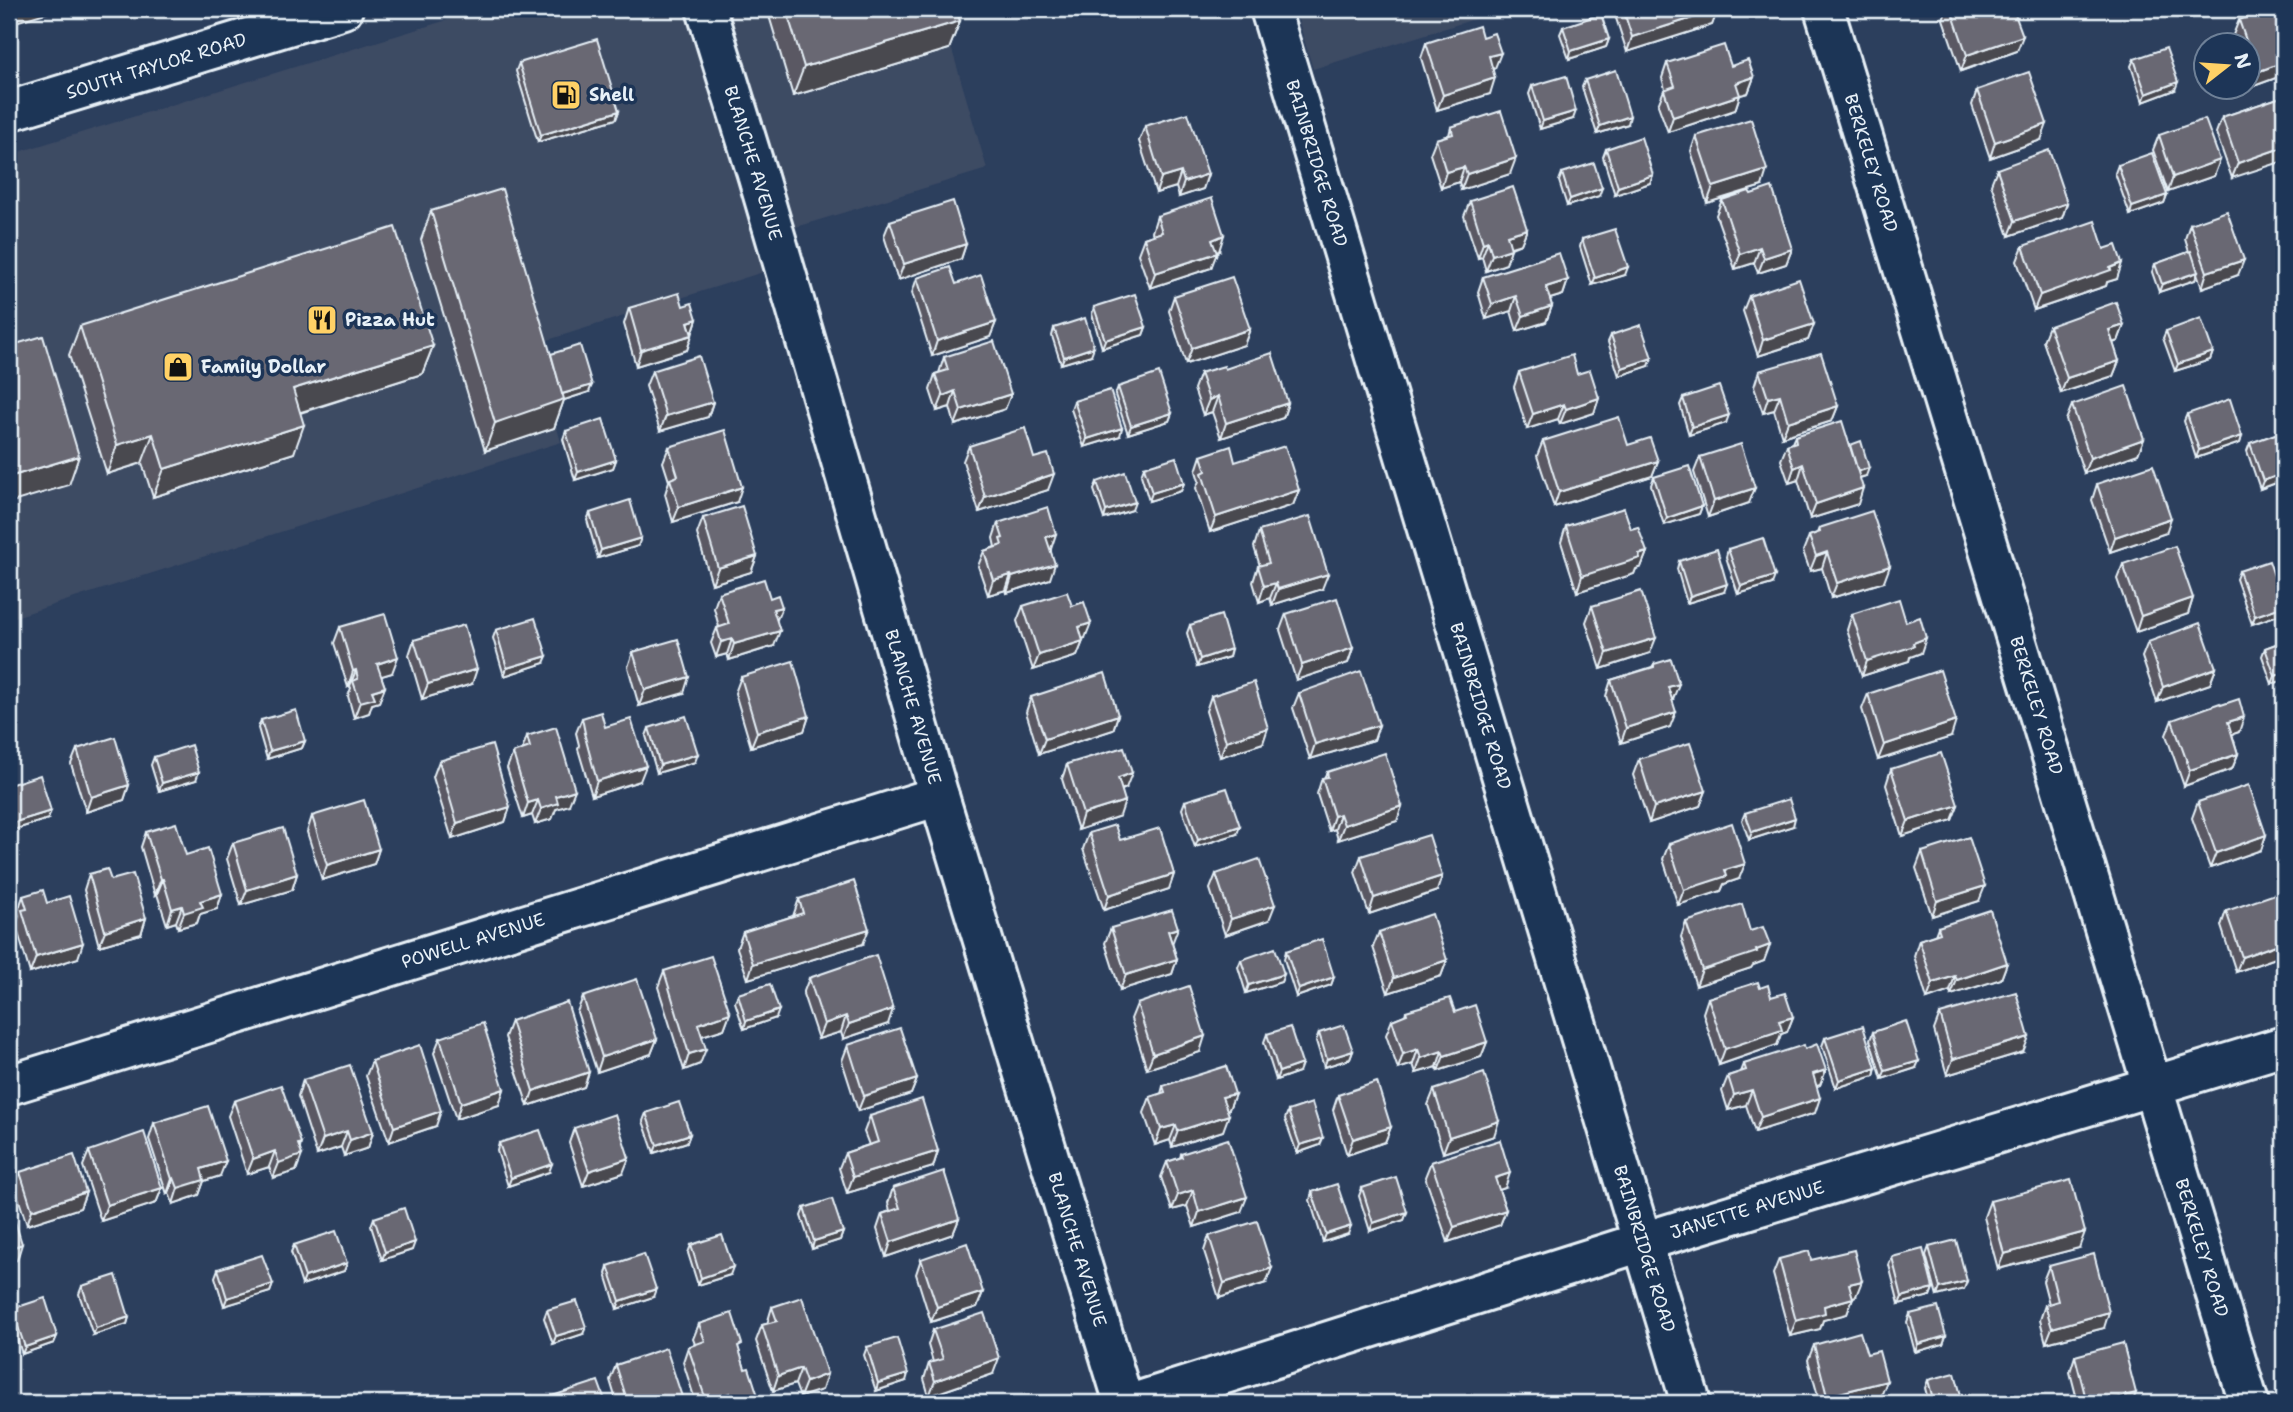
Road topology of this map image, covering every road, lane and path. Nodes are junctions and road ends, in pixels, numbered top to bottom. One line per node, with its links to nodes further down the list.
1 (344, 9): 5 (street, SOUTH TAYLOR ROAD)
2 (706, 9): 6 (street, BLANCHE AVENUE)
3 (1270, 9): 10 (street, BAINBRIDGE ROAD)
4 (1824, 9): 9 (street, BERKELEY ROAD)
5 (9, 111)
6 (939, 796): 8 (street, POWELL AVENUE); 11 (street, BLANCHE AVENUE)
7 (2284, 1046): 9 (street, JANETTE AVENUE)
8 (9, 1085)
9 (2153, 1086): 10 (street, JANETTE AVENUE); 14 (street, BERKELEY ROAD)
10 (1642, 1242): 12 (street, JANETTE AVENUE); 13 (street, BAINBRIDGE ROAD)
11 (1124, 1403)
12 (1133, 1403)
13 (1690, 1403)
14 (2249, 1403)

